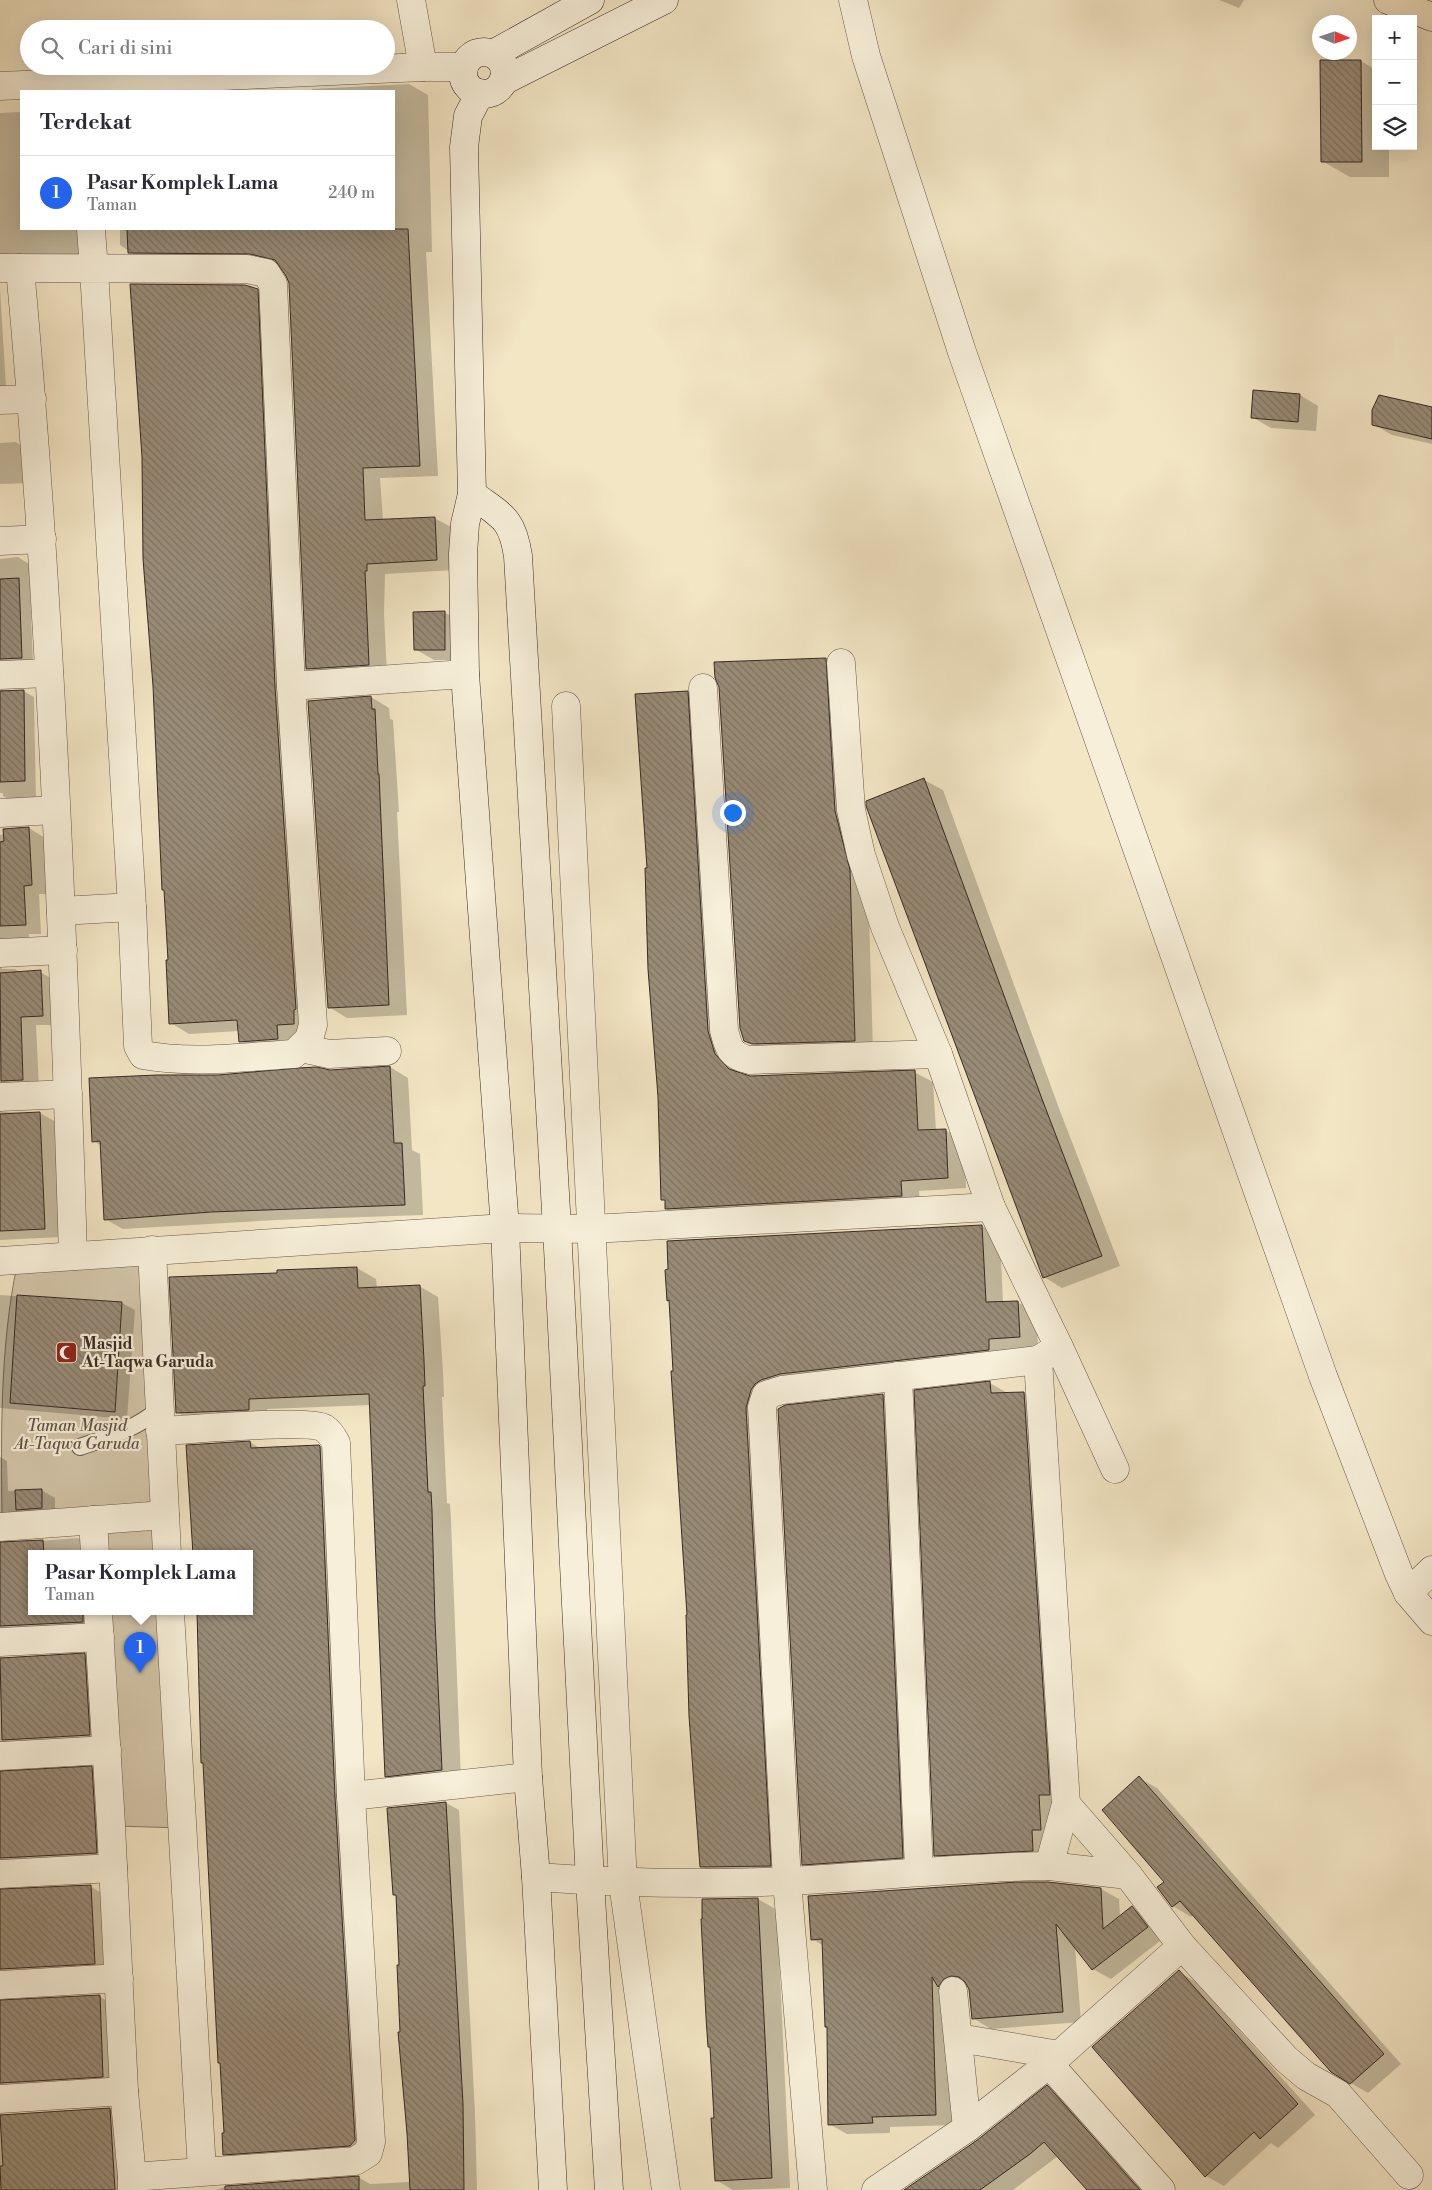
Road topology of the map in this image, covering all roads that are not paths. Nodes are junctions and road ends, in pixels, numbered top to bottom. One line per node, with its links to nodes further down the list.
1 (412, 0): 8 (street)
2 (590, 0): 7 (street)
3 (664, 0): 14 (street)
4 (853, 0): 59 (street)
5 (1388, 0): 6 (main road)
6 (1432, 17)
7 (493, 54): 10 (street); 14 (street)
8 (423, 66): 9 (street); 10 (street)
9 (395, 68)
10 (464, 68): 14 (street)
11 (270, 75): 13 (street)
12 (0, 86): 13 (street)
13 (82, 86)
14 (491, 87): 20 (street)
15 (91, 230): 17 (street)
16 (10, 268): 17 (street); 18 (street)
17 (94, 270): 27 (street); 32 (street)
18 (32, 398): 19 (street); 21 (street)
19 (0, 400)
20 (472, 494): 25 (street); 43 (street)
21 (42, 539): 22 (street); 24 (street)
22 (0, 541)
23 (841, 663): 38 (street)
24 (49, 673): 26 (street); 30 (street)
25 (464, 674): 27 (street); 42 (street)
26 (0, 675)
27 (292, 686): 36 (street)
28 (703, 688): 38 (street)
29 (566, 706): 44 (street)
30 (55, 810): 31 (street); 33 (street)
31 (0, 813)
32 (132, 907): 33 (street); 36 (street)
33 (61, 911): 34 (street)
34 (63, 950): 35 (street); 39 (street)
35 (0, 953)
36 (301, 1048): 37 (street)
37 (387, 1051)
38 (938, 1054): 41 (street)
39 (68, 1094): 40 (street); 46 (street)
40 (0, 1097)
41 (991, 1207): 44 (street); 48 (street)
42 (505, 1228): 43 (street); 45 (street); 66 (street)
43 (558, 1228): 44 (street); 75 (street)
44 (592, 1229): 77 (street)
45 (152, 1250): 46 (street); 50 (street)
46 (73, 1256): 47 (street)
47 (0, 1261)
48 (1048, 1353): 49 (street); 52 (street); 68 (street)
49 (898, 1376): 71 (street); 76 (street)
50 (160, 1420): 51 (lane); 53 (street); 67 (street)
51 (80, 1448)
52 (1115, 1469)
53 (165, 1515): 54 (street); 57 (street)
54 (93, 1520): 55 (street); 56 (street)
55 (0, 1527)
56 (95, 1550)
57 (167, 1550)
58 (1432, 1570): 59 (street)
59 (1408, 1592): 61 (street)
60 (170, 1615): 87 (street)
61 (1432, 1621)
62 (99, 1624): 63 (street); 64 (street)
63 (0, 1642)
64 (107, 1750): 65 (street); 70 (street)
65 (0, 1756)
66 (528, 1777): 67 (street); 74 (street)
67 (351, 1796): 87 (street)
68 (1066, 1804): 69 (street); 73 (street)
69 (1049, 1866): 71 (street); 73 (street)
70 (113, 1868): 72 (street); 79 (street)
71 (919, 1871): 76 (street)
72 (0, 1874)
73 (1128, 1875): 78 (street)
74 (536, 1877): 75 (street); 90 (street)
75 (590, 1881): 77 (street); 91 (street)
76 (787, 1881): 77 (street); 93 (street)
77 (623, 1883): 92 (street)
78 (1182, 1946): 83 (street); 88 (street)
79 (119, 1978): 80 (street); 84 (street)
80 (0, 1985)
81 (953, 1990): 82 (street)
82 (959, 2038): 83 (street); 86 (street)
83 (1054, 2060): 86 (street); 95 (street)
84 (124, 2091): 85 (street); 89 (street)
85 (0, 2099)
86 (966, 2128): 94 (street)
87 (202, 2170): 89 (street)
88 (1409, 2175)
89 (132, 2183)
90 (553, 2190)
91 (608, 2190)
92 (666, 2190)
93 (813, 2190)
94 (876, 2190)
95 (1160, 2190)

